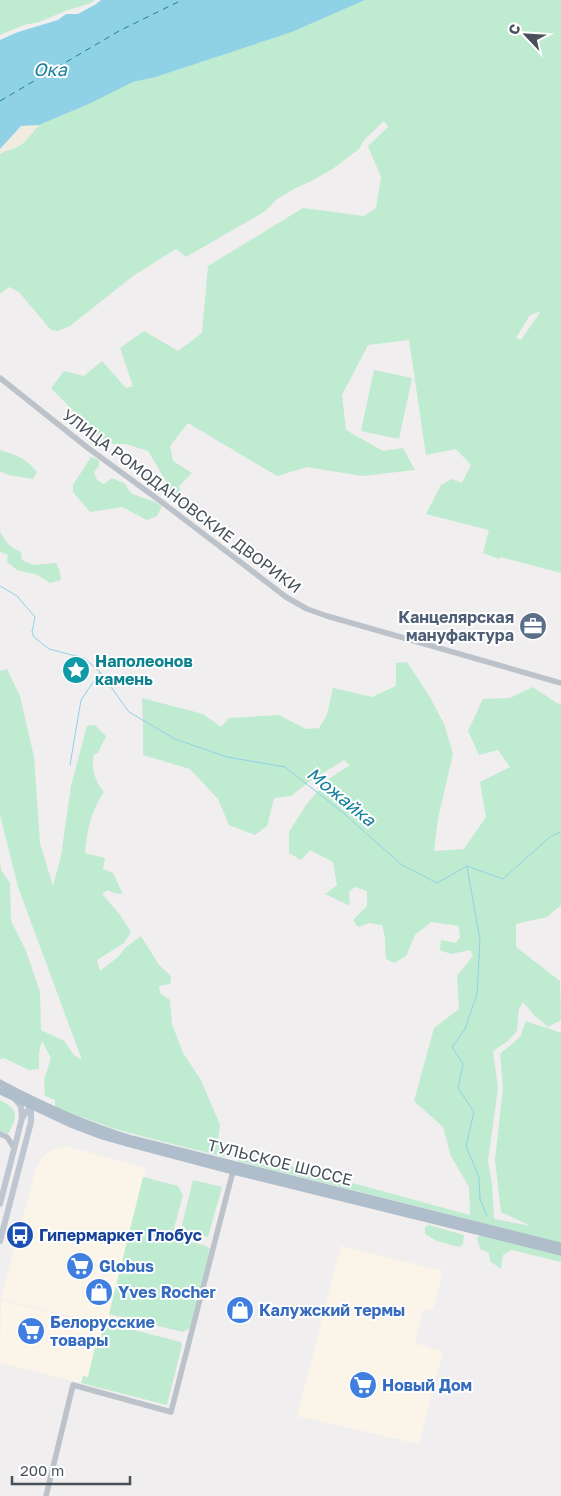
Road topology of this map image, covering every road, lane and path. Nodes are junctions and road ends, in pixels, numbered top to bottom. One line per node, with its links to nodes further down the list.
1 (0, 378): 2 (street, УЛИЦА РОМОДАНОВСКИЕ ДВОРИКИ)
2 (561, 683)
3 (0, 1083): 6 (main road, ТУЛЬСКОЕ ШОССЕ)
4 (0, 1091): 5 (main road, ТУЛЬСКОЕ ШОССЕ)
5 (13, 1098): 6 (main road, ТУЛЬСКОЕ ШОССЕ); 8 (main road)
6 (32, 1103): 7 (main road, ТУЛЬСКОЕ ШОССЕ); 8 (main road); 9 (main road); 17 (main road, ТУЛЬСКОЕ ШОССЕ)
7 (48, 1114): 9 (main road); 14 (main road, ТУЛЬСКОЕ ШОССЕ)
8 (22, 1118): 11 (main road)
9 (31, 1121): 12 (main road)
10 (0, 1134): 13 (street)
11 (17, 1137): 12 (main road); 13 (main road)
12 (27, 1139): 16 (main road)
13 (14, 1148): 15 (main road)
14 (233, 1171): 18 (main road, ТУЛЬСКОЕ ШОССЕ); 19 (street)
15 (0, 1204)
16 (0, 1241)
17 (561, 1246)
18 (561, 1252)
19 (46, 1496)

